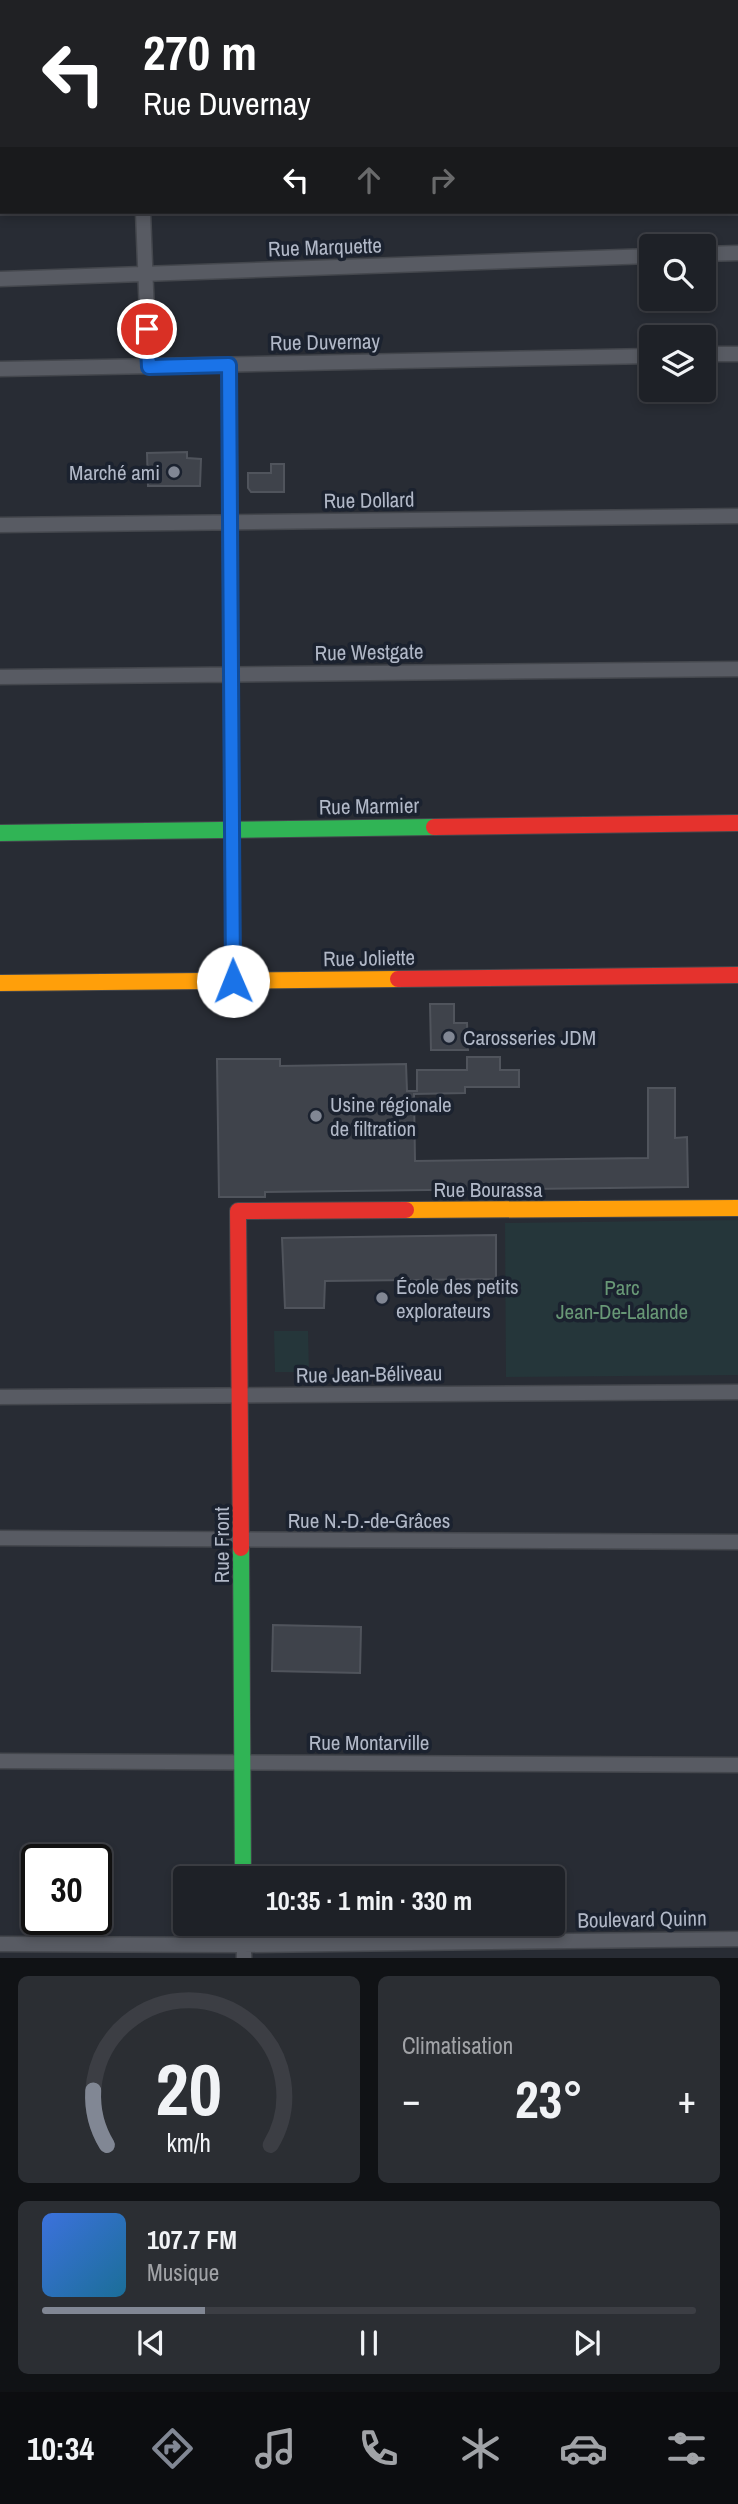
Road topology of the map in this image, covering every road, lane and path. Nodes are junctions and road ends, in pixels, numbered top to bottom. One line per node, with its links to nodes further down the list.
1 (142, 214): 5 (street)
2 (738, 253): 3 (street)
3 (716, 254)
4 (639, 256): 5 (street, Rue Marquette)
5 (145, 274): 6 (street, Rue Marquette); 11 (street)
6 (0, 279)
7 (716, 354): 8 (street)
8 (738, 354)
9 (639, 356): 10 (street, Rue Duvernay)
10 (229, 365): 11 (street, Rue Duvernay); 14 (street)
11 (149, 367): 12 (street, Rue Duvernay)
12 (0, 369)
13 (738, 516): 14 (street, Rue Dollard)
14 (230, 522): 15 (street, Rue Dollard); 17 (street)
15 (0, 525)
16 (738, 669): 17 (street, Rue Westgate)
17 (229, 675): 18 (street, Rue Westgate); 20 (street)
18 (0, 677)
19 (738, 823): 20 (street, Rue Marmier)
20 (231, 828): 21 (street, Rue Marmier); 23 (street)
21 (0, 833)
22 (738, 975): 23 (street, Rue Joliette)
23 (233, 981): 24 (street, Rue Joliette)
24 (0, 983)
25 (738, 1208): 26 (street, Rue Bourassa)
26 (239, 1211): 28 (street, Rue Front)
27 (738, 1392): 28 (street, Rue Jean-Béliveau)
28 (241, 1396): 29 (street, Rue Jean-Béliveau); 31 (street, Rue Front)
29 (0, 1397)
30 (0, 1538): 31 (street, Rue N.-D.-de-Grâces)
31 (242, 1541): 32 (street, Rue N.-D.-de-Grâces); 34 (street, Rue Front)
32 (738, 1542)
33 (0, 1761): 34 (street, Rue Montarville)
34 (243, 1762): 35 (street, Rue Montarville); 36 (street, Rue Front)
35 (738, 1765)
36 (243, 1866)
37 (738, 1939): 39 (street, Boulevard Quinn)
38 (0, 1944): 39 (street, Boulevard Quinn)
39 (244, 1951)

